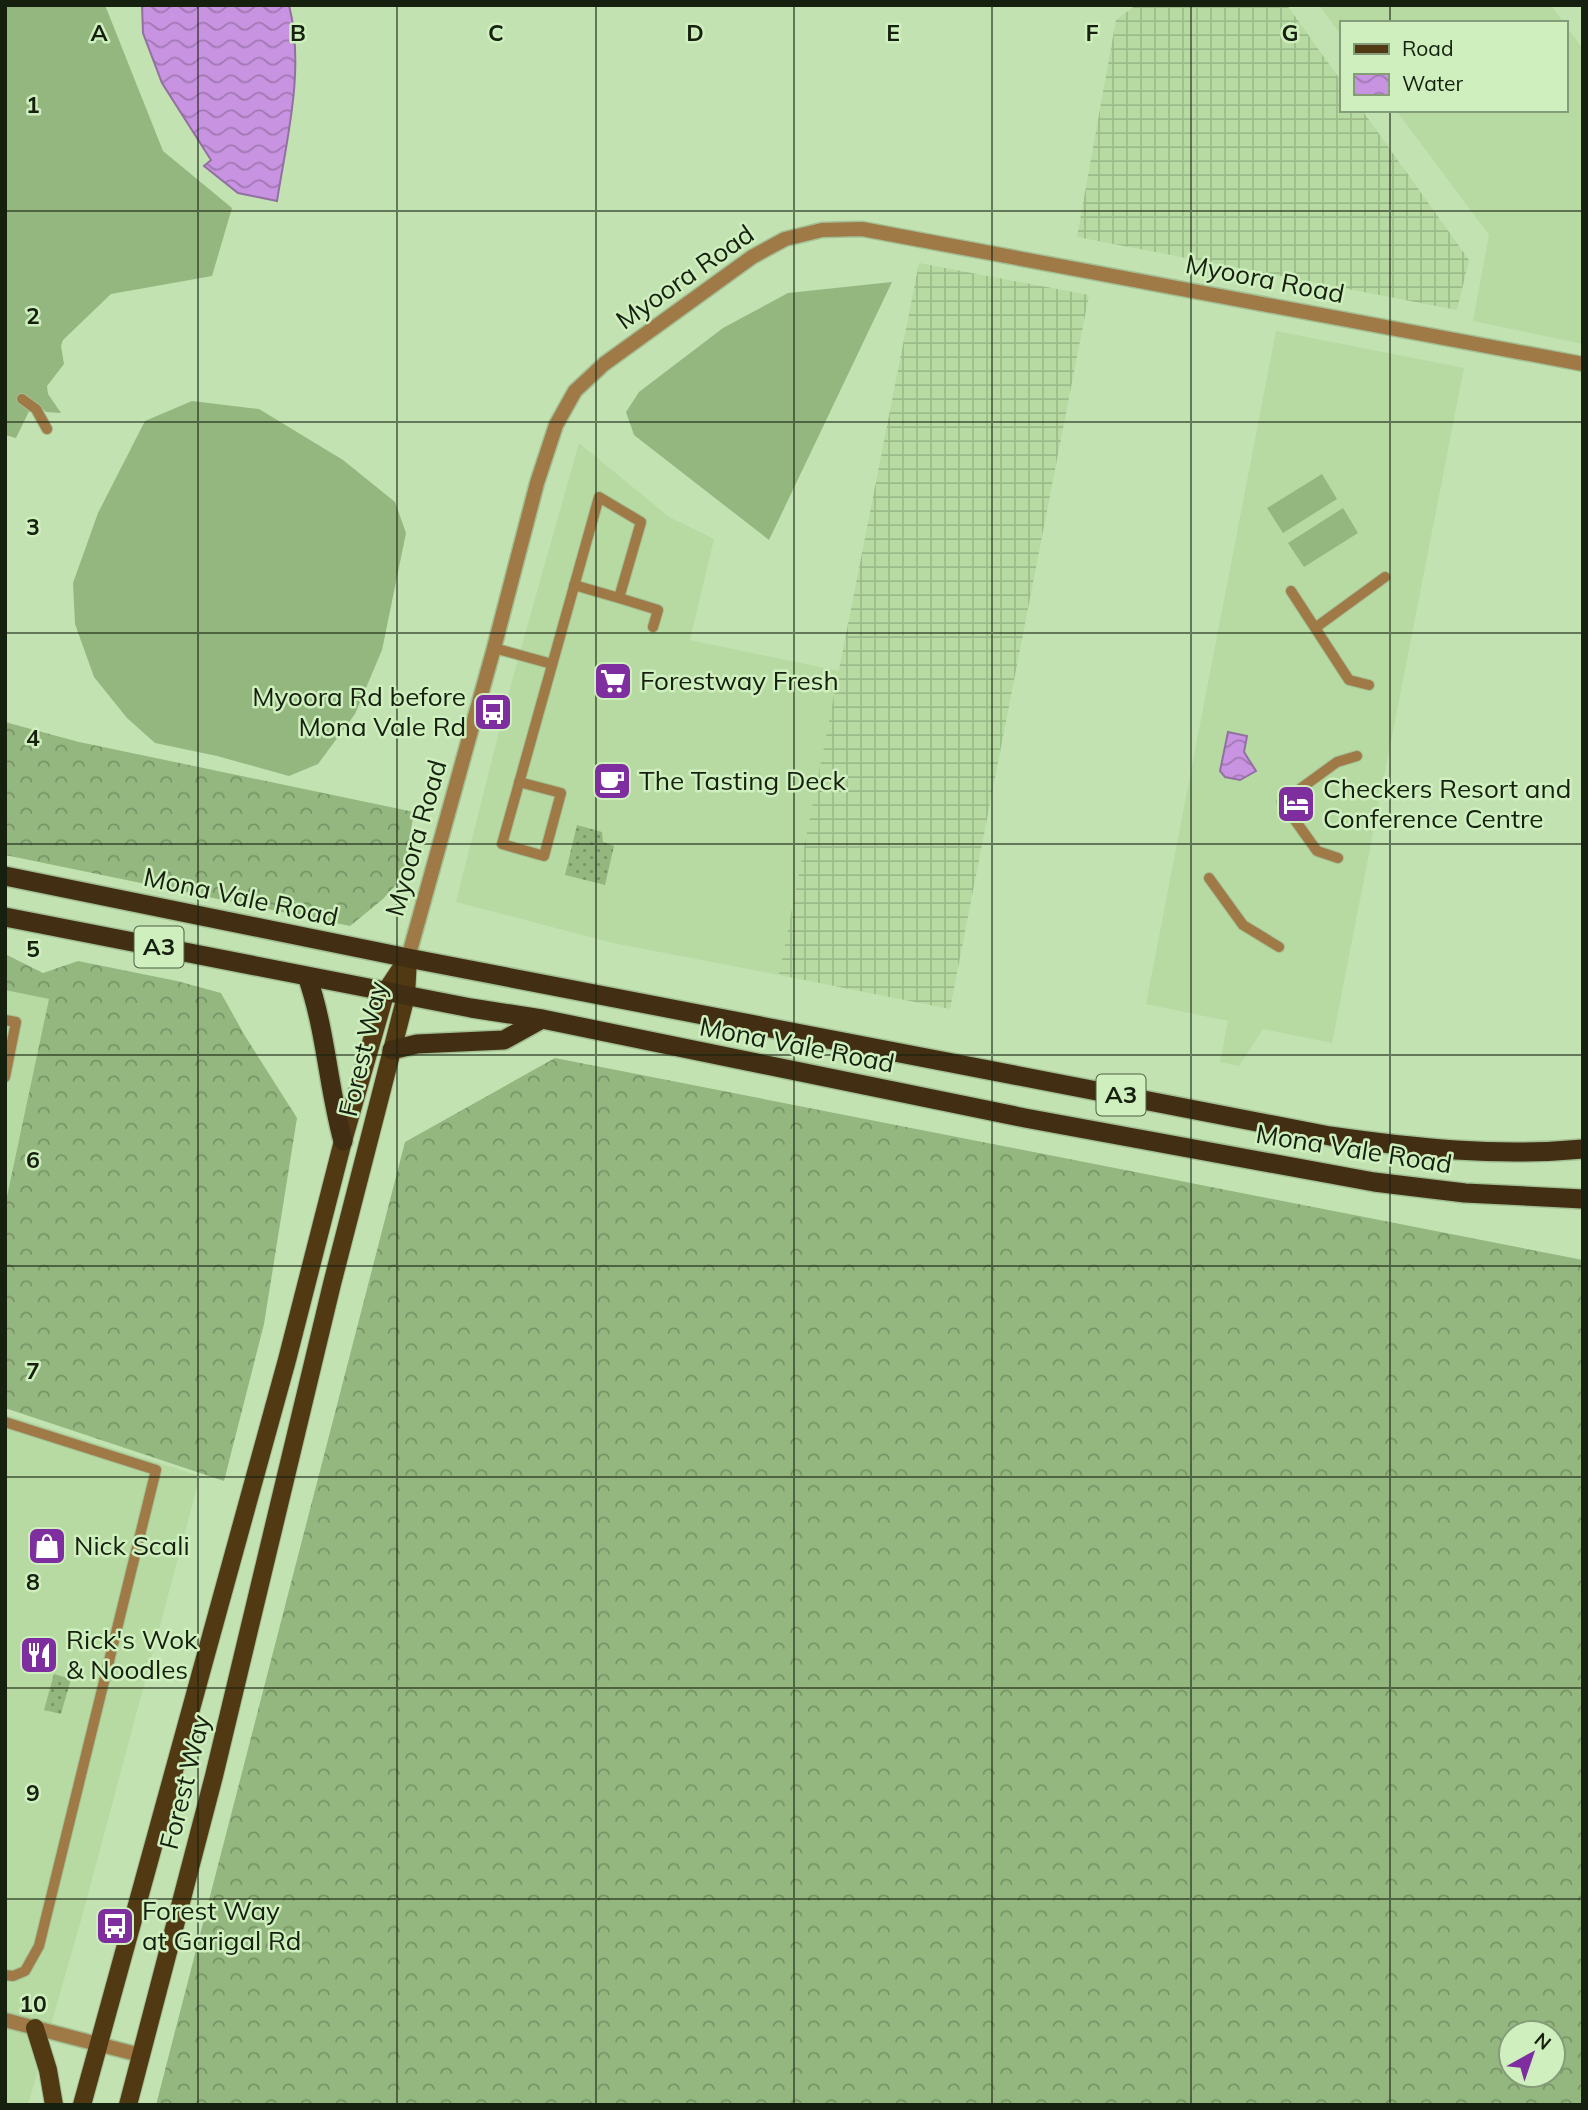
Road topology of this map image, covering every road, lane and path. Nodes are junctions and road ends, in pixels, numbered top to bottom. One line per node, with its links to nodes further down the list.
1 (1583, 364): 10 (street, Myoora Road)
2 (22, 399): 3 (lane)
3 (47, 429)
4 (1385, 577): 9 (lane)
5 (574, 585): 7 (lane); 7 (lane); 11 (lane)
6 (1291, 591): 9 (lane)
7 (619, 598): 8 (lane)
8 (653, 627)
9 (1315, 628): 12 (lane)
10 (494, 648): 11 (lane); 20 (street, Myoora Road)
11 (552, 664): 14 (lane)
12 (1369, 685)
13 (1357, 755): 15 (lane)
14 (519, 782): 14 (lane)
15 (1338, 858)
16 (5, 876): 20 (highway, Mona Vale Road / A3)
17 (1209, 878): 19 (lane)
18 (5, 917): 21 (highway, Mona Vale Road / A3)
19 (1279, 947)
20 (408, 958): 22 (main road, Forest Way); 23 (main road, Forest Way); 29 (highway, Mona Vale Road / A3)
21 (307, 976): 22 (highway, Mona Vale Road / A3); 28 (highway)
22 (386, 991): 23 (highway, Mona Vale Road / A3); 28 (main road, Forest Way)
23 (405, 996): 24 (highway, Mona Vale Road / A3); 26 (main road, Forest Way)
24 (542, 1019): 26 (highway); 30 (highway, Mona Vale Road / A3)
25 (5, 1020): 27 (lane)
26 (391, 1050): 36 (main road, Forest Way)
27 (5, 1077)
28 (343, 1141): 35 (main road, Forest Way)
29 (1583, 1149)
30 (1583, 1199)
31 (5, 1422): 32 (lane)
32 (5, 1975)
33 (5, 2020): 34 (street)
34 (35, 2028): 35 (street); 37 (main road)
35 (98, 2044): 36 (street); 38 (main road, Forest Way)
36 (140, 2055): 39 (main road, Forest Way)
37 (54, 2105)
38 (82, 2105)
39 (128, 2105)

